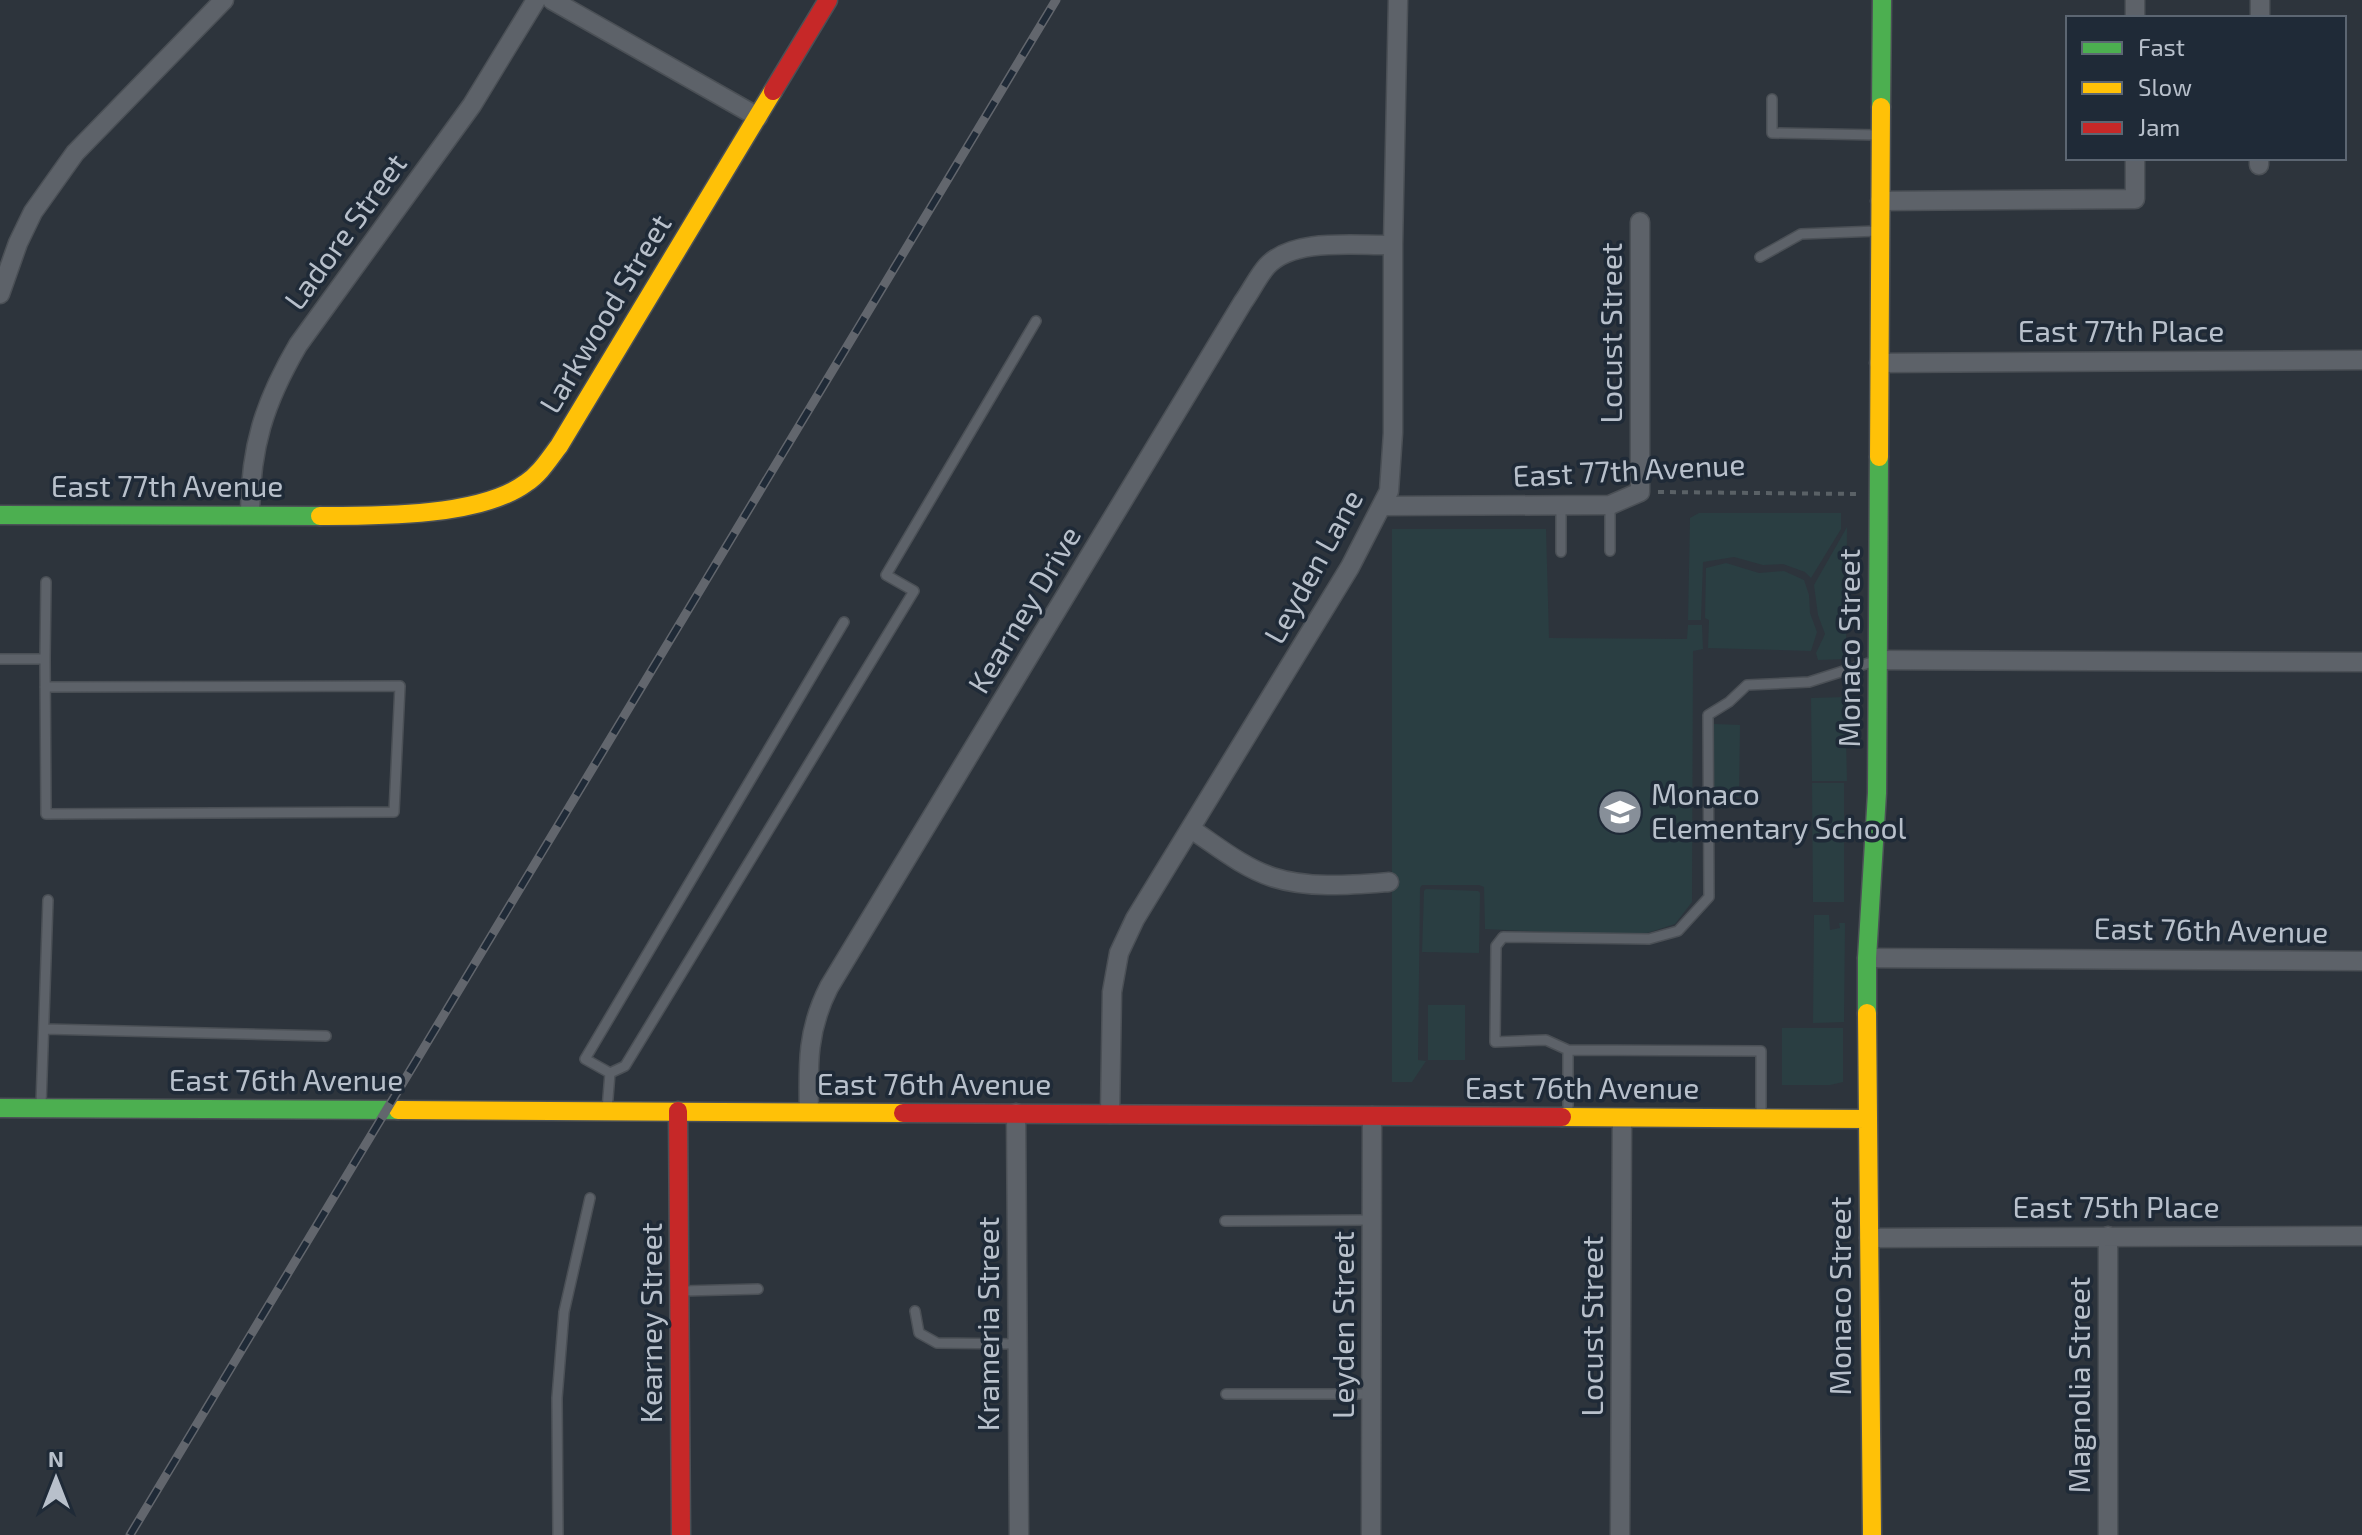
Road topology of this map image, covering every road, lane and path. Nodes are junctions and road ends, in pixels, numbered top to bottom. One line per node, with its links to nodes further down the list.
1 (224, 0): 16 (street)
2 (536, 0): 26 (street, Ladore Street)
3 (552, 0): 8 (street)
4 (828, 0): 8 (street, Larkwood Street)
5 (1398, 0): 14 (street, Leyden Lane)
6 (1882, 0): 9 (street, Monaco Street)
7 (1772, 99): 9 (lane)
8 (758, 117): 27 (street, Larkwood Street)
9 (1881, 135): 11 (street, Monaco Street)
10 (2135, 160): 11 (street)
11 (1880, 201): 13 (street, Monaco Street)
12 (1640, 222): 20 (street, Locust Street)
13 (1880, 230): 15 (lane); 19 (street, Monaco Street)
14 (1393, 245): 24 (street, Leyden Lane); 50 (street, Kearney Drive)
15 (1760, 257)
16 (0, 294)
17 (1036, 321): 45 (lane)
18 (2362, 360): 19 (street, East 77th Place)
19 (1879, 363): 21 (street, Monaco Street)
20 (1640, 492): 21 (path, East 77th Avenue); 23 (street, East 77th Avenue)
21 (1879, 494): 34 (street, Monaco Street)
22 (1561, 505): 23 (street, East 77th Avenue); 24 (street, East 77th Avenue); 29 (lane)
23 (1610, 505): 28 (lane)
24 (1383, 506): 37 (street, Leyden Lane)
25 (0, 515): 26 (street, East 77th Avenue)
26 (250, 515): 27 (street, East 77th Avenue)
27 (335, 516)
28 (1610, 551)
29 (1561, 552)
30 (46, 582): 33 (lane)
31 (844, 622): 45 (lane)
32 (0, 659): 33 (lane)
33 (45, 659): 36 (lane)
34 (1878, 660): 35 (street); 40 (street, Monaco Street); 44 (lane)
35 (2362, 662)
36 (45, 687): 36 (lane)
37 (1191, 829): 38 (street); 52 (street, Leyden Lane)
38 (1389, 882)
39 (48, 900): 42 (lane)
40 (1867, 958): 41 (street, East 76th Avenue); 57 (street, Monaco Street)
41 (2362, 961)
42 (44, 1029): 43 (lane); 47 (lane)
43 (326, 1036)
44 (1568, 1050): 54 (lane); 56 (lane)
45 (610, 1073): 48 (lane)
46 (0, 1108): 47 (street, East 76th Avenue)
47 (41, 1108): 48 (street, East 76th Avenue)
48 (607, 1110): 49 (street, East 76th Avenue)
49 (678, 1111): 50 (street, East 76th Avenue); 65 (street, Kearney Street)
50 (809, 1112): 51 (street, East 76th Avenue)
51 (1016, 1113): 52 (street, East 76th Avenue); 67 (street, Krameria Street)
52 (1110, 1114): 53 (street, East 76th Avenue)
53 (1372, 1116): 54 (street, East 76th Avenue); 59 (street, Leyden Street)
54 (1568, 1117): 55 (street, East 76th Avenue)
55 (1622, 1118): 56 (street, East 76th Avenue); 74 (street, Locust Street)
56 (1761, 1119): 57 (street, East 76th Avenue)
57 (1868, 1119): 63 (street, Monaco Street)
58 (590, 1198): 70 (lane)
59 (1372, 1220): 60 (lane); 69 (street, Leyden Street)
60 (1225, 1221)
61 (2108, 1236): 62 (street, East 75th Place); 63 (street, East 75th Place); 76 (street, Magnolia Street)
62 (2362, 1236)
63 (1869, 1238): 75 (street, Monaco Street)
64 (758, 1289): 65 (lane)
65 (680, 1291): 71 (street, Kearney Street)
66 (915, 1311): 67 (lane)
67 (1017, 1344): 72 (street, Krameria Street)
68 (1226, 1394): 69 (lane)
69 (1372, 1394): 73 (street, Leyden Street)
70 (558, 1535)
71 (681, 1535)
72 (1019, 1535)
73 (1371, 1535)
74 (1620, 1535)
75 (1872, 1535)
76 (2108, 1535)

